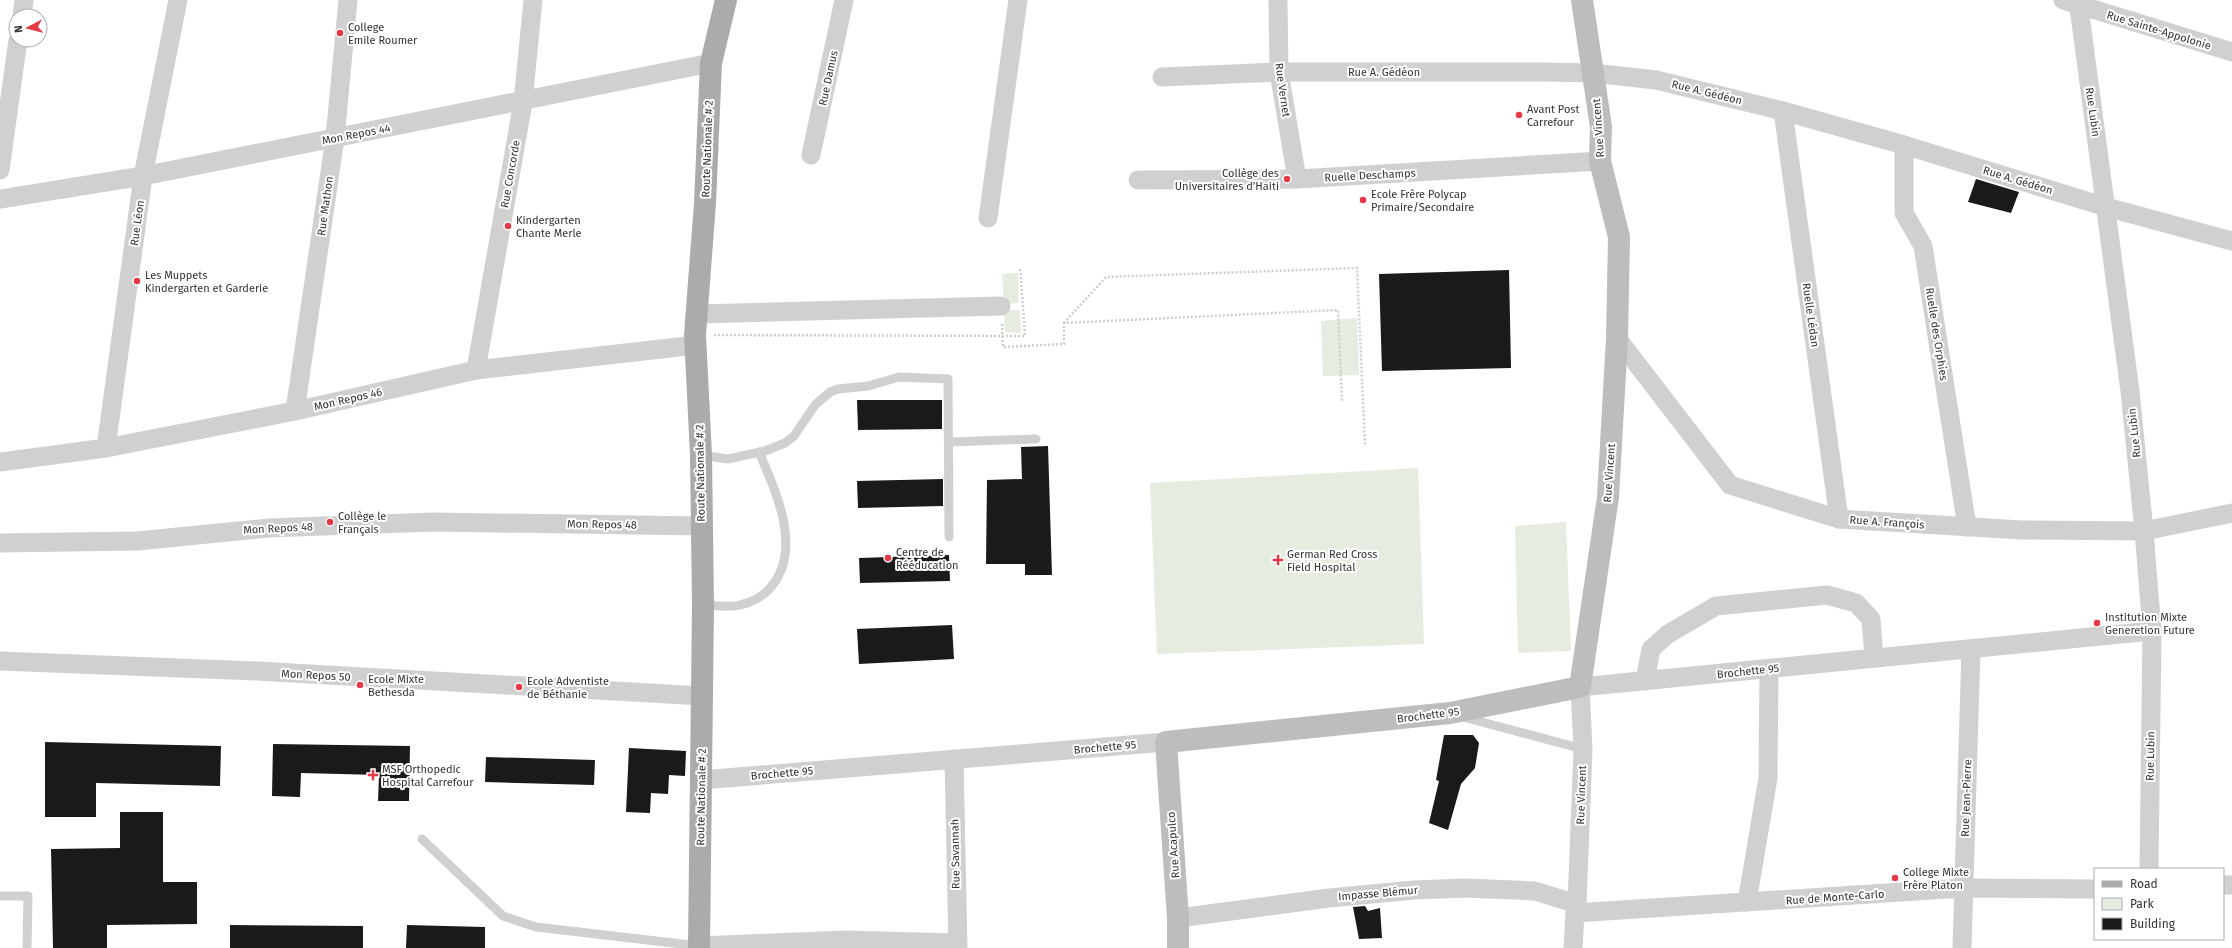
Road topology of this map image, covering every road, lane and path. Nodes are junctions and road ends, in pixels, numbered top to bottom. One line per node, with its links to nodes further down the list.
1 (178, 0): 23 (street, Rue Léon)
2 (348, 0): 18 (street, Rue Mathon)
3 (533, 0): 16 (street, Rue Concorde)
4 (726, 0): 12 (main road, Route Nationale # 2)
5 (844, 0): 20 (street, Rue Damus)
6 (1018, 0): 28 (street)
7 (1278, 0): 13 (street, Rue Vernet)
8 (1582, 0): 14 (street, Rue Vincent)
9 (2073, 2): 11 (street, Rue Sainte-Appolonie); 27 (street, Rue Lubin)
10 (17, 48): 22 (street)
11 (2232, 52)
12 (711, 63): 16 (street, Mon Repos 44); 33 (main road, Route Nationale # 2)
13 (1279, 72): 14 (street, Rue A. Gédéon); 15 (street, Rue A. Gédéon); 24 (street, Rue Vernet)
14 (1593, 73): 17 (street, Rue A. Gédéon); 21 (street, Rue Vincent)
15 (1162, 77)
16 (523, 102): 18 (street, Mon Repos 44); 36 (street, Rue Concorde)
17 (1783, 111): 19 (street, Rue A. Gédéon); 47 (street, Ruelle Lédan)
18 (335, 138): 23 (street, Mon Repos 44); 38 (street, Rue Mathon)
19 (1904, 145): 27 (street, Rue A. Gédéon); 49 (street, Ruelle des Orphies)
20 (811, 155)
21 (1600, 161): 24 (street, Ruelle Deschamps); 34 (street, Rue Vincent)
22 (0, 170)
23 (143, 176): 26 (street, Mon Repos 44); 42 (street, Rue Léon)
24 (1297, 179): 25 (street, Ruelle Deschamps)
25 (1138, 180)
26 (0, 199)
27 (2106, 207): 29 (street, Rue A. Gédéon); 50 (street, Rue Lubin)
28 (988, 218)
29 (2232, 241)
30 (1020, 267): 33 (path)
31 (1001, 306): 33 (street, Mon Repos 46)
32 (1064, 323): 35 (path); 37 (path); 41 (path)
33 (696, 331): 36 (street, Mon Repos 46); 44 (main road, Route Nationale # 2)
34 (1617, 338): 47 (street, Rue A. François); 60 (street, Rue Vincent)
35 (1003, 347)
36 (476, 370): 38 (street, Mon Repos 46)
37 (1342, 402)
38 (295, 410): 42 (street, Mon Repos 46)
39 (1036, 439): 40 (lane)
40 (948, 442): 43 (lane); 51 (lane)
41 (1365, 446)
42 (106, 448): 45 (street, Mon Repos 46)
43 (759, 452): 44 (lane); 53 (lane)
44 (701, 455): 48 (main road, Route Nationale # 2)
45 (0, 462)
46 (2232, 513): 50 (street, Rue A. François)
47 (1839, 519): 49 (street, Rue A. François)
48 (701, 526): 52 (street, Mon Repos 48); 53 (main road, Route Nationale # 2)
49 (1967, 527): 50 (street, Rue A. François)
50 (2144, 531): 54 (street, Rue Lubin)
51 (949, 537)
52 (0, 543)
53 (703, 605): 61 (main road, Route Nationale # 2)
54 (2152, 631): 55 (street, Brochette 95); 68 (street, Rue Lubin)
55 (1971, 649): 56 (street, Brochette 95); 69 (street, Rue Jean-Pierre)
56 (1874, 658): 58 (street, Brochette 95); 59 (street)
57 (0, 661): 61 (street, Mon Repos 50)
58 (1770, 669): 59 (street, Brochette 95); 72 (street)
59 (1645, 681): 60 (street, Brochette 95)
60 (1580, 687): 62 (street, Brochette 95); 64 (street, Rue Vincent)
61 (703, 696): 66 (main road, Route Nationale # 2)
62 (1450, 713): 63 (street, Brochette 95); 64 (lane)
63 (1166, 742): 65 (street, Brochette 95); 74 (street, Rue Acapulco)
64 (1583, 749): 73 (street, Rue Vincent)
65 (954, 759): 66 (street, Brochette 95); 75 (street, Rue Savannah)
66 (701, 780): 76 (main road, Route Nationale # 2)
67 (422, 839): 76 (lane)
68 (2149, 868)
69 (1963, 888): 70 (street, Rue de Monte-Carlo); 72 (street, Rue de Monte-Carlo); 80 (street, Rue Jean-Pierre)
70 (2094, 889)
71 (0, 896): 77 (lane)
72 (1747, 902): 73 (street, Rue de Monte-Carlo)
73 (1576, 909): 74 (street, Impasse Blémur); 79 (street, Rue Vincent)
74 (1178, 918): 78 (street, Rue Acapulco)
75 (957, 945): 76 (street)
76 (699, 947)
77 (27, 948)
78 (1178, 948)
79 (1573, 948)
80 (1962, 948)

